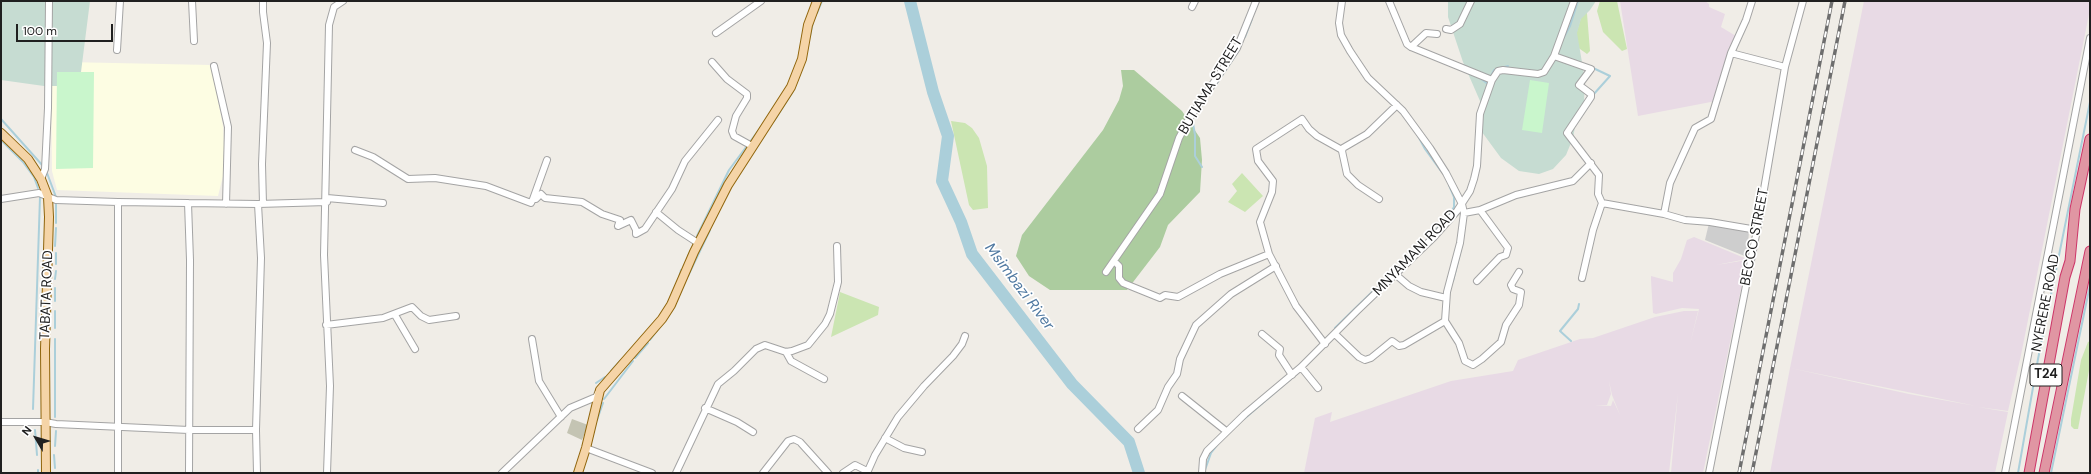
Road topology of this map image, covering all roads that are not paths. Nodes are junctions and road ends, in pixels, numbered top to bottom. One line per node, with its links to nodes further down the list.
1 (49, 1): 37 (street)
2 (120, 1): 21 (street)
3 (192, 1): 19 (street)
4 (263, 1): 48 (street)
5 (343, 1): 42 (street)
6 (761, 1): 16 (street)
7 (817, 1): 32 (main road)
8 (1256, 1): 59 (street, BUTIAMA STREET)
9 (1342, 1): 28 (street, MNYAMANI ROAD)
10 (1471, 1): 15 (street)
11 (1574, 1): 23 (street)
12 (1752, 1): 22 (street)
13 (1803, 1): 26 (street, BECCO STREET)
14 (1390, 2): 20 (street)
15 (1446, 29)
16 (716, 33)
17 (1437, 34): 20 (street)
18 (2090, 38): 114 (street)
19 (194, 41)
20 (1411, 47): 27 (street)
21 (117, 50)
22 (1731, 53): 26 (street); 53 (street)
23 (1554, 56): 27 (street); 36 (street)
24 (712, 62): 32 (street)
25 (214, 66): 47 (street)
26 (1785, 67): 54 (street, BECCO STREET)
27 (1492, 80): 49 (street)
28 (1397, 105): 34 (street); 49 (street, MNYAMANI ROAD)
29 (718, 120): 51 (street)
30 (1, 133): 37 (main road, TABATA ROAD)
31 (2090, 139): 115 (highway, NYERERE ROAD / T24)
32 (752, 146): 55 (main road)
33 (355, 150): 40 (street)
34 (1342, 150): 41 (street); 58 (street)
35 (547, 160): 40 (street)
36 (1592, 163): 46 (street); 50 (street)
37 (41, 179): 38 (main road, TABATA ROAD)
38 (48, 197): 39 (street); 43 (street); 87 (main road, TABATA ROAD)
39 (1, 199)
40 (533, 199): 51 (street)
41 (1379, 199)
42 (327, 200): 45 (street); 48 (street); 70 (street)
43 (118, 202): 44 (street); 88 (street)
44 (188, 203): 47 (street); 90 (street)
45 (383, 203)
46 (1602, 203): 53 (street); 64 (street)
47 (226, 204): 48 (street)
48 (261, 204): 91 (street)
49 (1462, 204): 52 (street); 63 (street, MNYAMANI ROAD)
50 (1480, 210): 52 (street); 65 (street)
51 (656, 212): 55 (street)
52 (1464, 213): 66 (street)
53 (1664, 214): 54 (street)
54 (1757, 230): 113 (street, BECCO STREET)
55 (698, 243): 82 (main road)
56 (837, 246): 77 (street)
57 (2090, 252): 116 (highway, T24)
58 (1269, 254): 59 (street); 60 (street)
59 (1114, 260): 61 (street, BUTIAMA STREET)
60 (1276, 266): 75 (street); 89 (street)
61 (1106, 272)
62 (1519, 272): 69 (street)
63 (1395, 274): 66 (street); 72 (street, MNYAMANI ROAD)
64 (1582, 278)
65 (1477, 281)
66 (1446, 298): 69 (street)
67 (395, 315): 68 (street); 70 (street); 76 (street)
68 (456, 316)
69 (1444, 321): 72 (street)
70 (326, 325): 103 (street)
71 (1262, 334): 79 (street)
72 (1335, 334): 75 (street, MNYAMANI ROAD)
73 (965, 336): 94 (street)
74 (532, 339): 85 (street)
75 (1325, 344): 78 (street, MNYAMANI ROAD)
76 (415, 349)
77 (786, 352): 80 (street); 84 (street)
78 (1301, 367): 79 (street, MNYAMANI ROAD); 81 (street)
79 (1292, 375): 92 (street, MNYAMANI ROAD)
80 (824, 379)
81 (1318, 388)
82 (600, 390): 85 (street); 95 (main road)
83 (1182, 396): 92 (street)
84 (705, 408): 93 (street); 108 (street)
85 (561, 417): 104 (street)
86 (1, 422): 87 (street)
87 (44, 422): 88 (street); 99 (main road, TABATA ROAD)
88 (119, 428): 90 (street); 100 (street)
89 (1138, 429)
90 (188, 430): 91 (street); 101 (street)
91 (256, 430): 102 (street)
92 (1226, 431): 112 (street, MNYAMANI ROAD)
93 (753, 432)
94 (885, 438): 96 (street); 98 (street)
95 (586, 448): 97 (street); 105 (main road)
96 (922, 452)
97 (637, 466): 106 (street); 107 (street)
98 (867, 472): 111 (street)
99 (46, 473)
100 (118, 473)
101 (189, 473)
102 (257, 473)
103 (327, 473)
104 (502, 473)
105 (578, 473)
106 (634, 473)
107 (652, 473)
108 (676, 473)
109 (763, 473): 110 (street)
110 (828, 473)
111 (843, 473)
112 (1202, 473)
113 (1709, 473)
114 (2005, 473)
115 (2029, 473)
116 (2044, 473)

